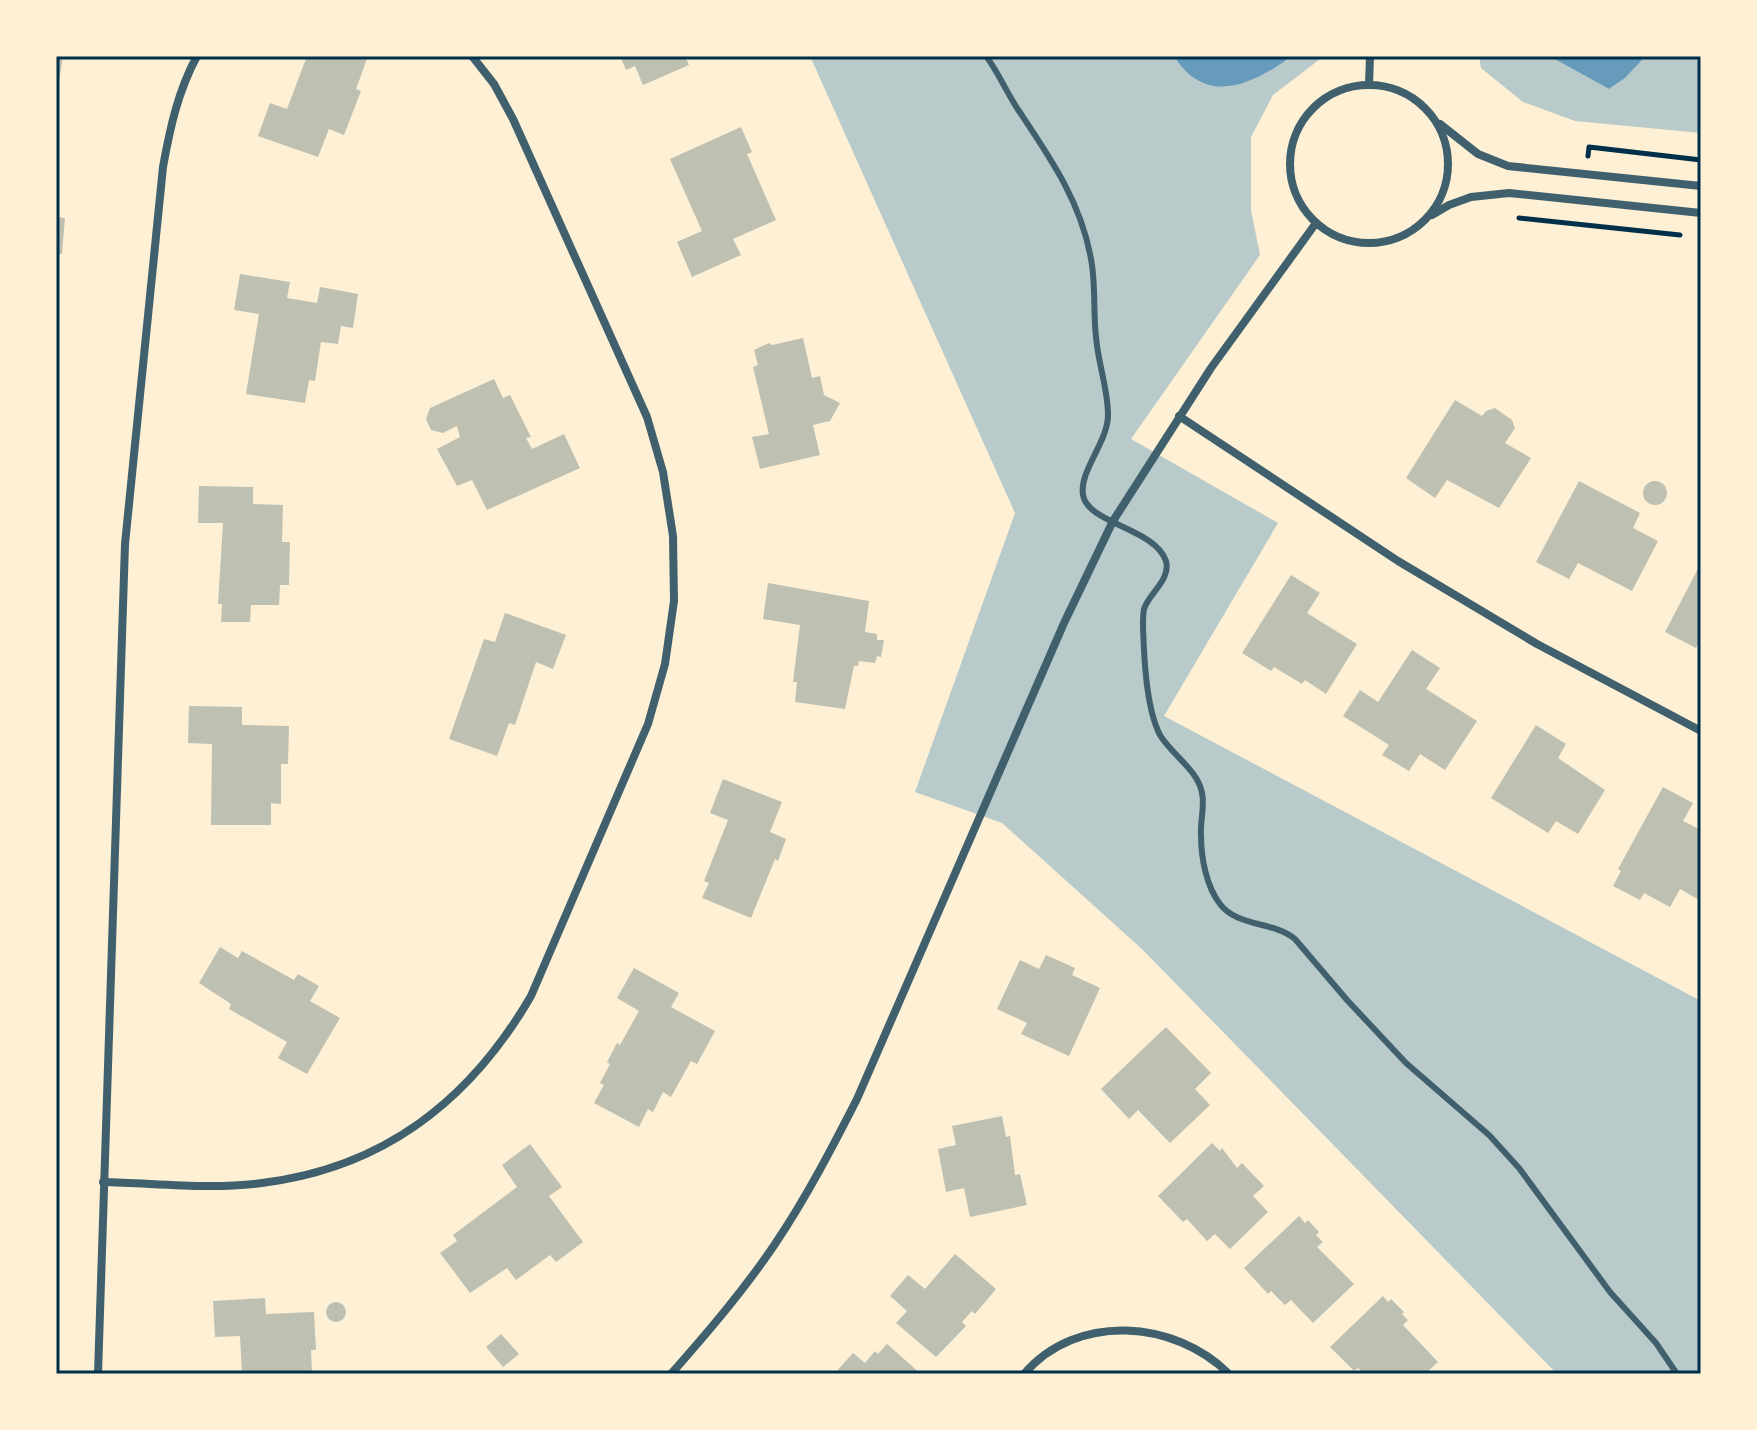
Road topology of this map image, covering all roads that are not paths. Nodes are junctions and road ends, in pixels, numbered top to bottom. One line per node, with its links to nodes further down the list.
1 (197, 56): 14 (street)
2 (472, 56): 14 (street)
3 (986, 56): 12 (lane)
4 (1370, 56): 5 (street)
5 (1369, 85): 6 (street); 10 (street)
6 (1435, 119): 7 (street); 9 (street)
7 (1701, 186)
8 (1701, 213): 9 (street)
9 (1428, 217): 10 (street)
10 (1316, 223): 11 (street)
11 (1179, 416): 12 (street); 13 (street)
12 (1113, 521): 16 (street); 19 (lane)
13 (1701, 731)
14 (103, 1182): 15 (street)
15 (98, 1374)
16 (671, 1374)
17 (1024, 1374): 18 (street)
18 (1229, 1374)
19 (1677, 1374)

